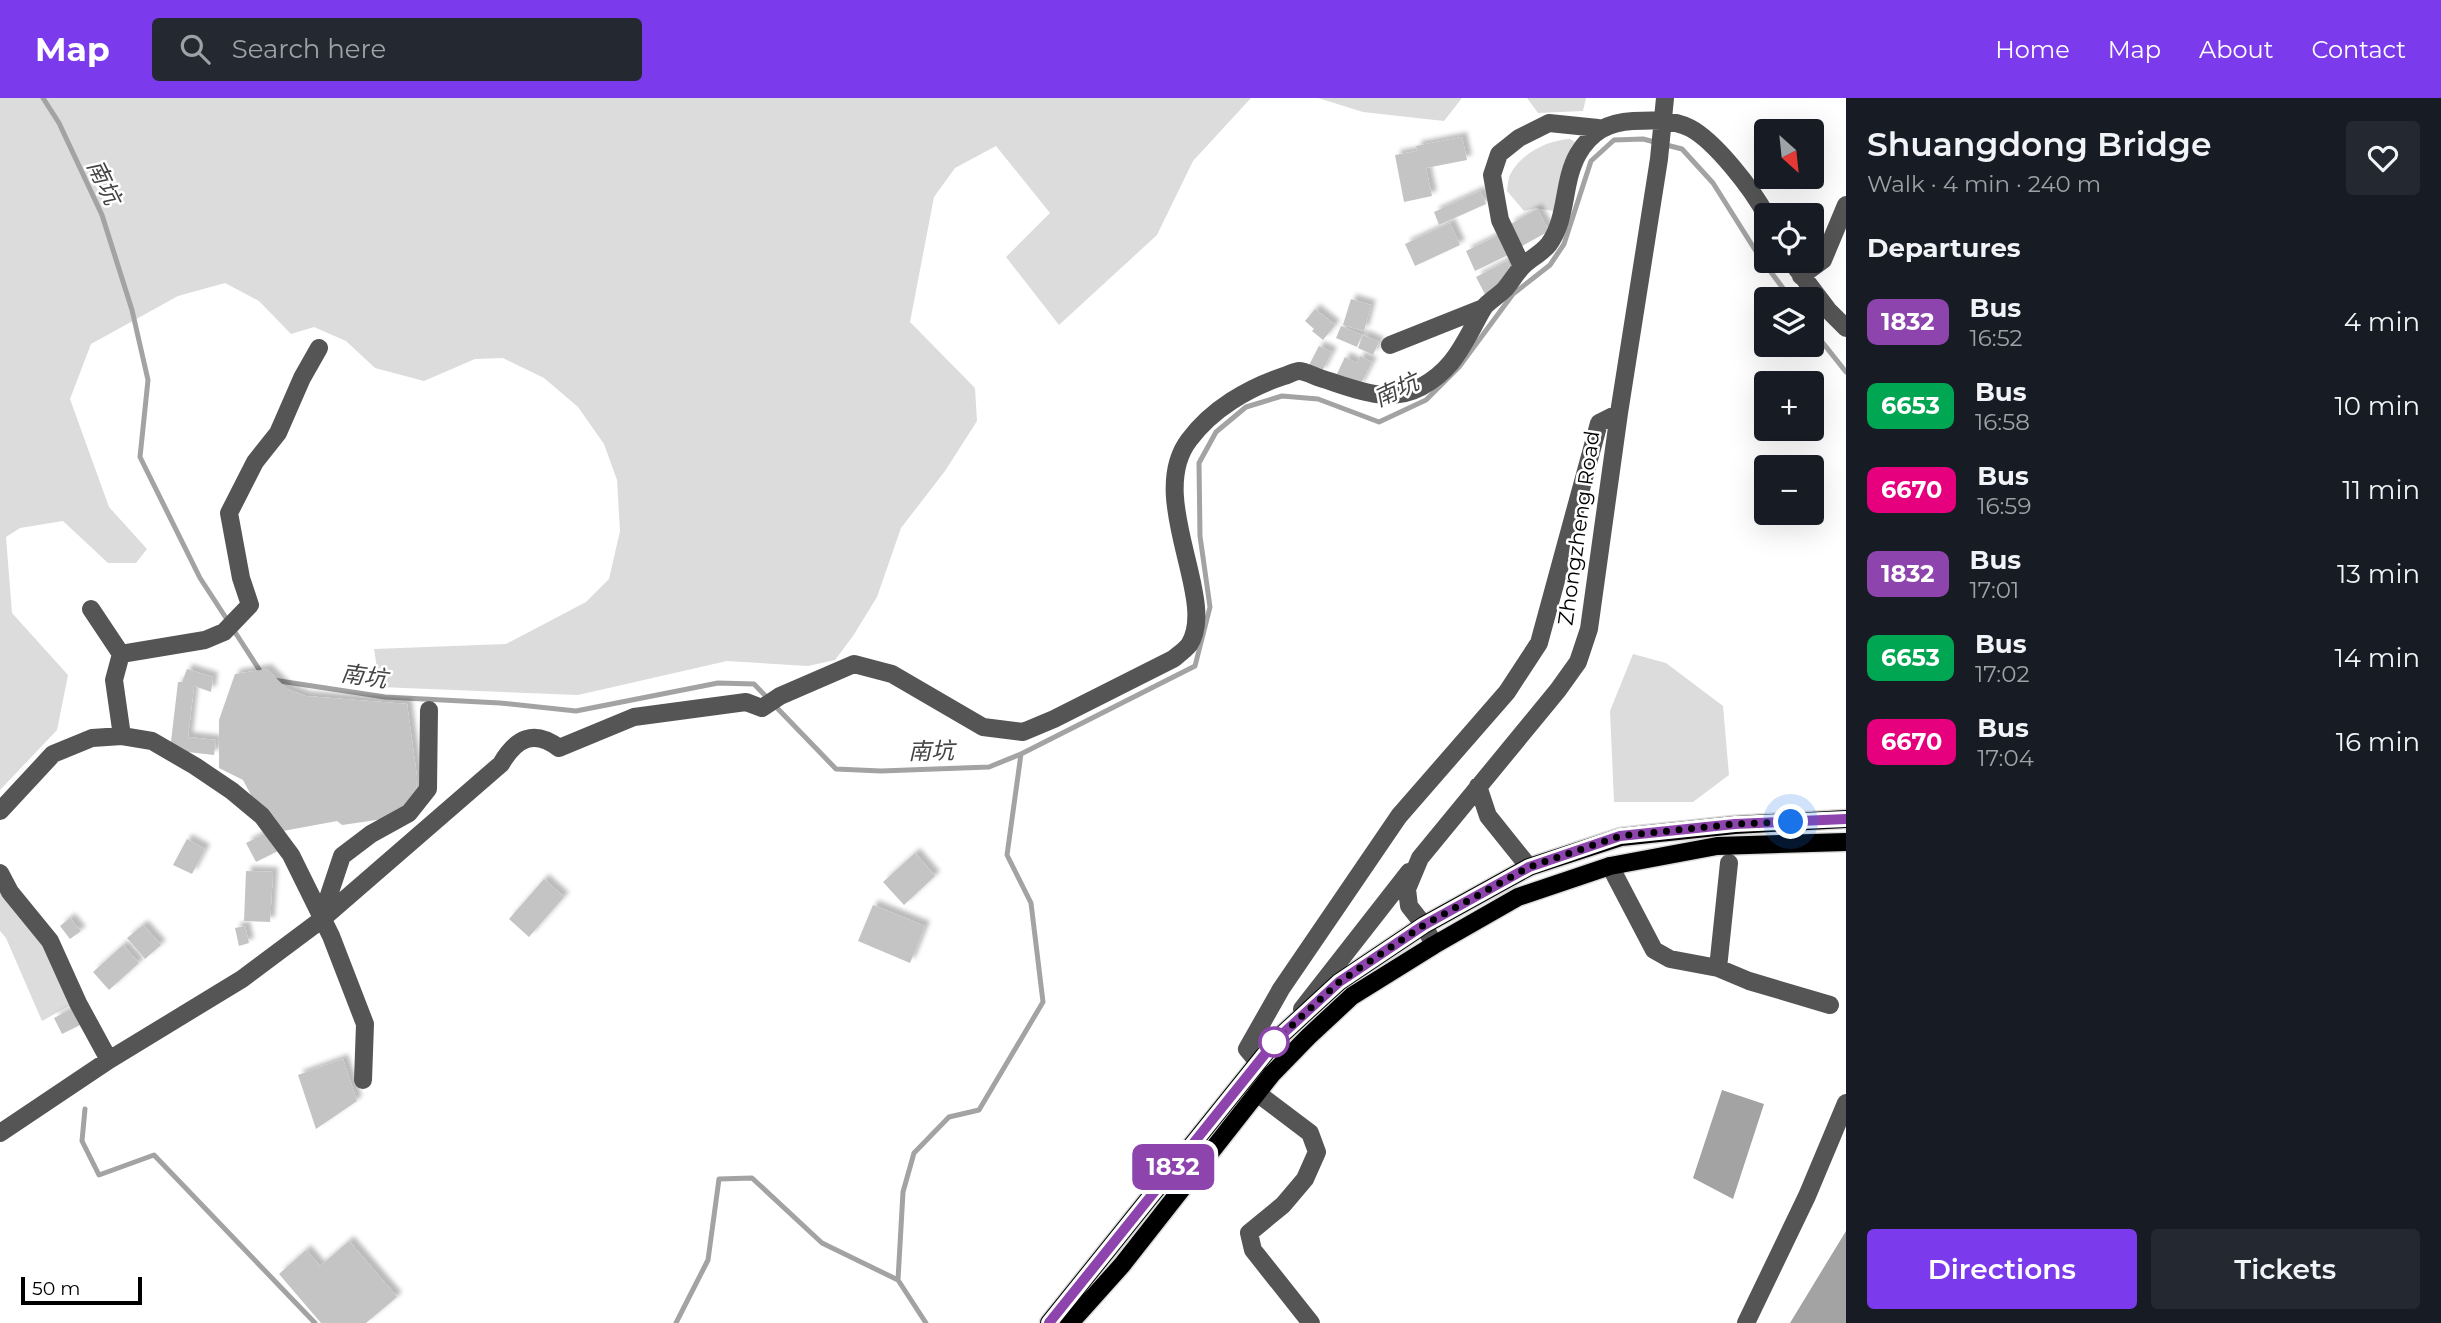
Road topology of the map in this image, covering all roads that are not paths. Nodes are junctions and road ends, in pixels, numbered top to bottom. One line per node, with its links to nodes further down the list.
1 (1665, 98): 2 (street)
2 (1663, 127): 3 (street); 4 (street); 13 (street, Zhongzheng Road)
3 (1598, 128): 6 (street); 6 (street)
4 (1758, 203)
5 (1846, 205): 8 (street)
6 (1522, 266): 9 (street)
7 (1799, 273): 8 (street)
8 (1801, 276): 10 (street)
9 (1483, 308): 11 (street); 27 (street)
10 (1846, 328)
11 (1390, 345)
12 (319, 348): 15 (street)
13 (1619, 413): 18 (street, Zhongzheng Road); 34 (street)
14 (91, 609): 15 (street)
15 (121, 654): 17 (street)
16 (429, 710): 27 (street)
17 (122, 736): 19 (street); 27 (street)
18 (1478, 786): 22 (street, Zhongzheng Road); 25 (street)
19 (0, 811)
20 (1846, 819): 25 (main road)
21 (1846, 842): 24 (main road)
22 (1420, 858): 28 (street, Zhongzheng Road); 32 (street)
23 (1729, 863): 30 (street)
24 (1610, 866): 29 (main road); 30 (street)
25 (1529, 867): 28 (main road)
26 (0, 873): 33 (street)
27 (321, 920): 33 (street); 35 (street)
28 (1424, 925): 29 (street, Zhongzheng Road); 32 (main road)
29 (1434, 945): 36 (main road)
30 (1718, 968): 31 (street)
31 (1830, 1005)
32 (1284, 1033): 34 (main road)
33 (109, 1060): 38 (street)
34 (1256, 1062): 39 (main road)
35 (363, 1080)
36 (1257, 1093): 40 (main road); 41 (street)
37 (1846, 1103): 42 (street)
38 (0, 1133)
39 (1049, 1323)
40 (1070, 1323)
41 (1311, 1323)
42 (1746, 1323)

